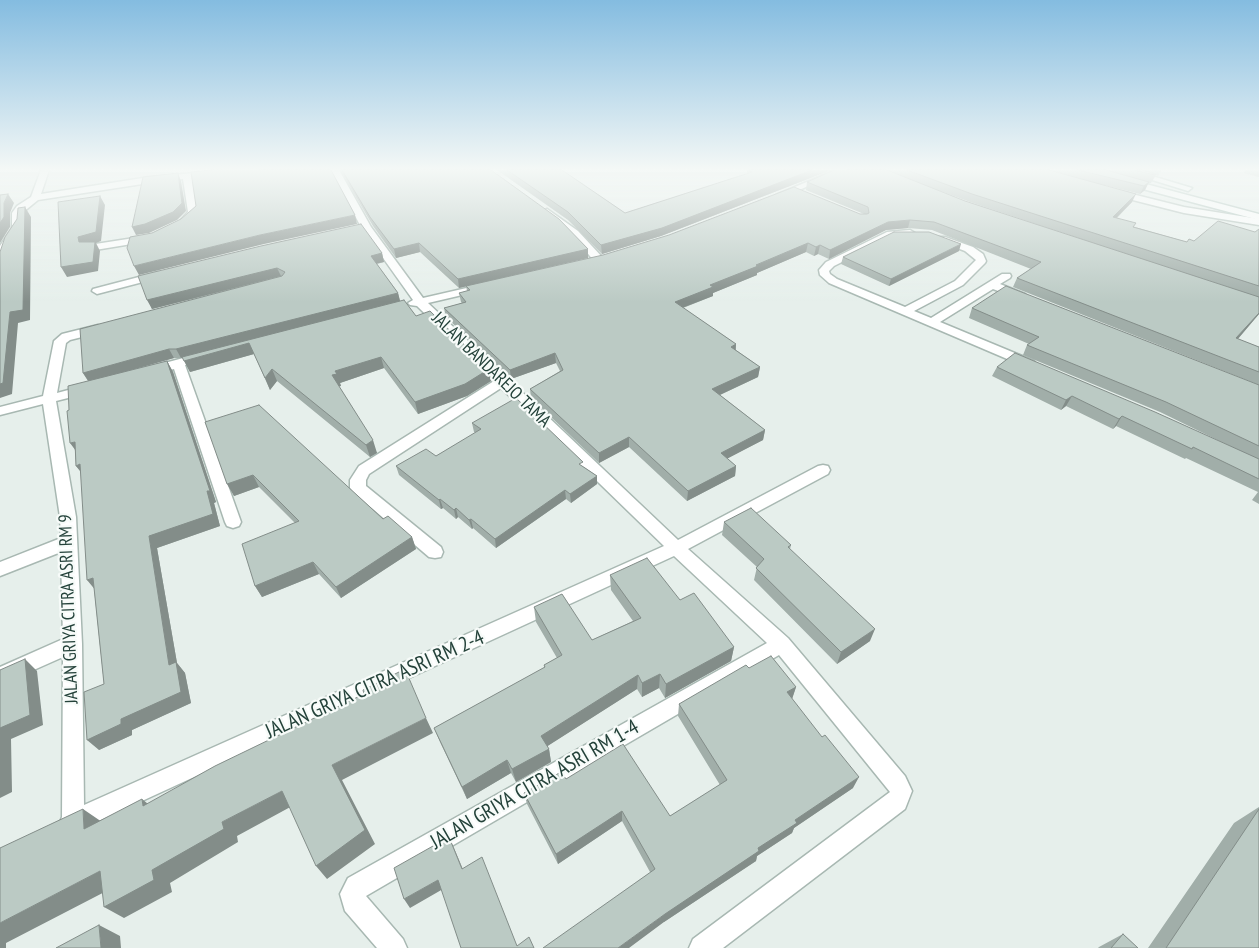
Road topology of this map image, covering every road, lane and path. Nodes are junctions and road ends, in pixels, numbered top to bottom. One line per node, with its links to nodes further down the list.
1 (18, 214): 11 (street)
2 (192, 214): 7 (street)
3 (356, 214): 18 (street, JALAN BANDAREJO TAMA)
4 (550, 214): 10 (street)
5 (1210, 214): 6 (street)
6 (1259, 222)
7 (174, 228)
8 (160, 235): 9 (street)
9 (88, 248)
10 (599, 260)
11 (0, 262)
12 (171, 272): 16 (street)
13 (1006, 276): 15 (street)
14 (495, 284): 18 (street)
15 (993, 284): 17 (street); 21 (street)
16 (96, 291)
17 (1029, 299)
18 (420, 302): 19 (street); 27 (street, JALAN BANDAREJO TAMA)
19 (401, 306)
20 (906, 311): 20 (street); 21 (street)
21 (932, 322): 25 (street)
22 (113, 325): 29 (street, JALAN GRIYA CITRA ASRI RM 9)
23 (215, 354): 24 (street)
24 (178, 363): 26 (street); 32 (street)
25 (1038, 368)
26 (141, 373)
27 (503, 381): 34 (street, JALAN BANDAREJO TAMA); 35 (street)
28 (95, 386): 29 (street)
29 (49, 399): 30 (street); 33 (street, JALAN GRIYA CITRA ASRI RM 9)
30 (0, 411)
31 (823, 470): 34 (street, JALAN GRIYA CITRA ASRI RM 2-4)
32 (233, 522)
33 (68, 542): 36 (street); 37 (street, JALAN GRIYA CITRA ASRI RM 9)
34 (676, 548): 38 (street, JALAN BANDAREJO TAMA); 40 (street, JALAN GRIYA CITRA ASRI RM 2-4)
35 (434, 552)
36 (0, 569)
37 (73, 644): 39 (street); 40 (street, JALAN GRIYA CITRA ASRI RM 9)
38 (781, 644): 42 (street, JALAN GRIYA CITRA ASRI RM 1-4); 43 (street, JALAN BANDAREJO TAMA)
39 (0, 676)
40 (73, 821): 41 (street, JALAN GRIYA CITRA ASRI RM 2-4)
41 (49, 833)
42 (394, 948)
43 (702, 948)

